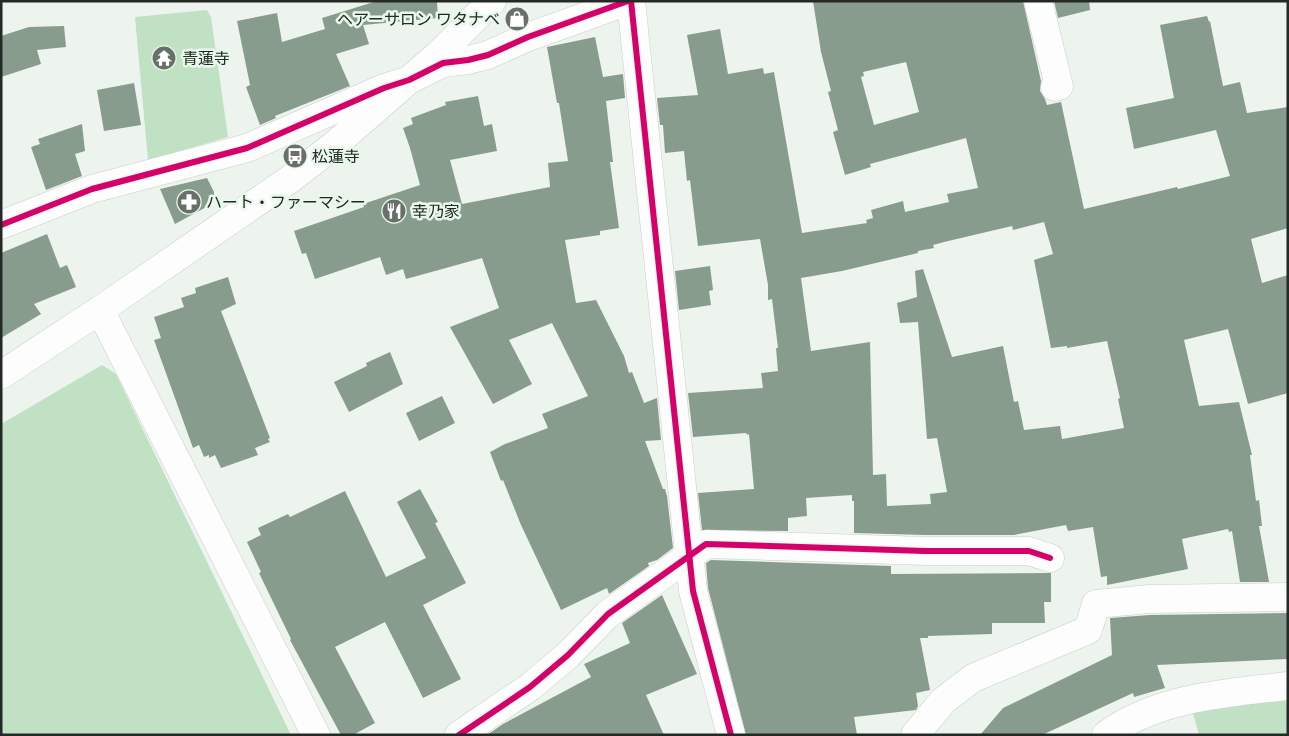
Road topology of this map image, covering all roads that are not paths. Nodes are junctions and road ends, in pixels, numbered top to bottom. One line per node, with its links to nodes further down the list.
1 (492, 1): 4 (street)
2 (630, 1): 5 (street); 10 (street)
3 (1038, 1): 6 (street)
4 (471, 11): 5 (street)
5 (408, 80): 7 (street); 8 (street)
6 (1055, 87)
7 (1, 225)
8 (100, 310): 9 (street); 14 (street)
9 (1, 375)
10 (690, 555): 11 (street); 15 (street); 16 (street)
11 (1050, 558)
12 (1288, 597): 17 (street)
13 (1288, 686): 18 (street)
14 (316, 735)
15 (460, 735)
16 (730, 735)
17 (915, 735)
18 (1106, 735)

